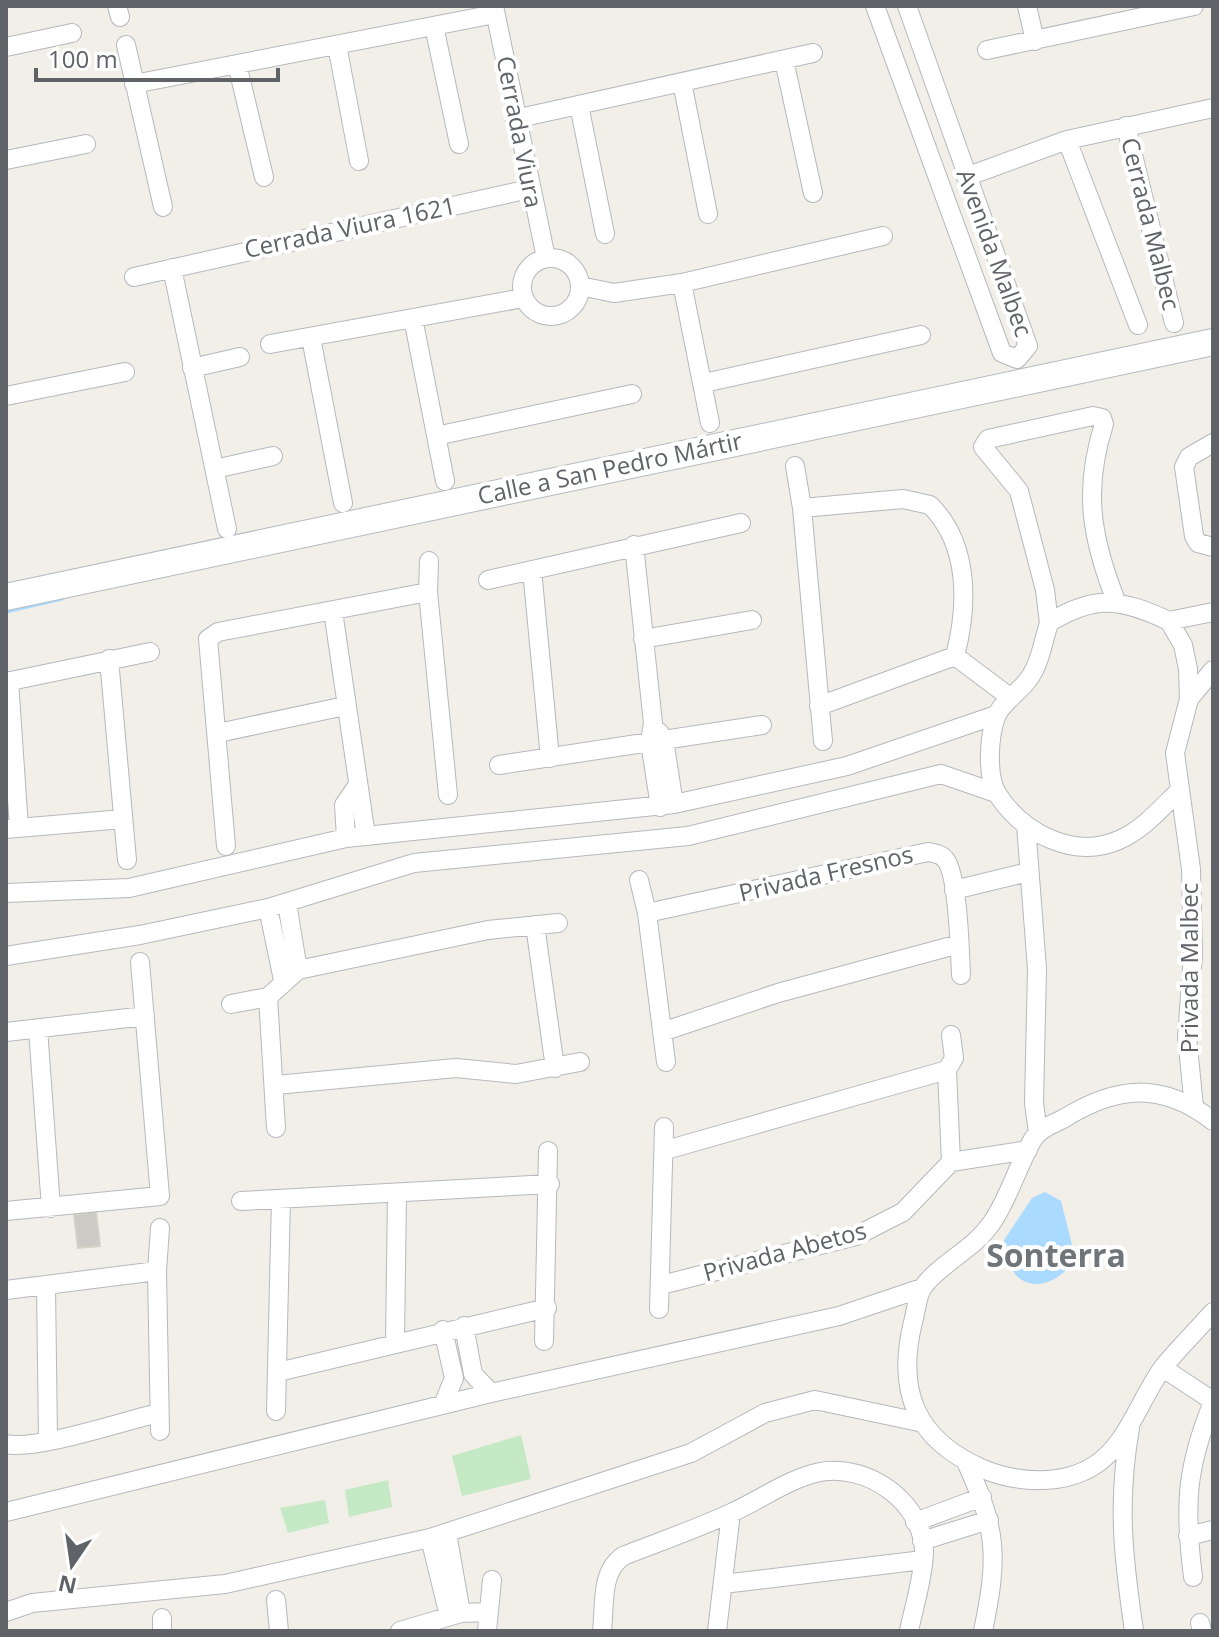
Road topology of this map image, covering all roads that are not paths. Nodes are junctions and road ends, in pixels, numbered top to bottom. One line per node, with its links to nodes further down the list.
1 (875, 6): 29 (street, Avenida Malbec)
2 (907, 6): 29 (street, Avenida Malbec)
3 (1027, 6): 9 (street)
4 (1194, 6): 6 (street)
5 (494, 10): 7 (street); 21 (street, Cerrada Viura)
6 (1135, 12): 9 (street)
7 (434, 26): 11 (street); 25 (street)
8 (72, 33): 12 (street)
9 (1035, 41): 13 (street)
10 (126, 45): 18 (street)
11 (337, 45): 16 (street); 27 (street)
12 (6, 47)
13 (987, 50)
14 (813, 53): 15 (street)
15 (784, 60): 17 (street); 31 (street)
16 (237, 64): 18 (street); 28 (street)
17 (682, 82): 19 (street); 33 (street)
18 (134, 84): 32 (street)
19 (579, 105): 21 (street); 34 (street)
20 (1213, 108): 22 (street, Cerrada Malbec)
21 (515, 119): 30 (street, Cerrada Viura)
22 (1126, 126): 23 (street, Cerrada Malbec); 43 (street, Cerrada Malbec)
23 (1067, 140): 29 (street, Cerrada Malbec); 44 (street, Cerrada Malbec)
24 (86, 144): 26 (street)
25 (459, 144)
26 (6, 160)
27 (359, 161)
28 (264, 177)
29 (966, 177)
30 (529, 189): 36 (street, Cerrada Viura); 37 (street, Cerrada Viura 1621)
31 (813, 193)
32 (163, 207)
33 (708, 214)
34 (605, 234)
35 (883, 236): 39 (street)
36 (546, 258): 40 (street); 41 (street)
37 (172, 268): 38 (street, Cerrada Viura 1621); 50 (street)
38 (134, 277)
39 (682, 283): 40 (street); 52 (street)
40 (580, 286): 41 (street)
41 (523, 298): 42 (street)
42 (413, 318): 46 (street); 56 (street)
43 (1174, 323)
44 (1138, 325)
45 (921, 335): 52 (street)
46 (311, 338): 48 (street); 62 (street)
47 (1213, 342): 72 (main road, Calle a San Pedro Mártir)
48 (270, 344)
49 (240, 357): 50 (street)
50 (192, 368): 60 (street)
51 (125, 372): 54 (street)
52 (704, 383): 55 (street)
53 (632, 394): 56 (street)
54 (6, 396)
55 (710, 423)
56 (436, 436): 61 (street)
57 (1213, 443): 67 (street)
58 (273, 456): 60 (street)
59 (795, 466): 63 (street)
60 (215, 469): 65 (street)
61 (445, 481)
62 (343, 503)
63 (802, 508): 81 (street); 88 (street)
64 (741, 523): 66 (street)
65 (227, 529)
66 (634, 545): 69 (street); 79 (street)
67 (1213, 547)
68 (429, 561): 71 (street)
69 (532, 570): 70 (street); 94 (street)
70 (488, 580)
71 (428, 592): 74 (street); 99 (street)
72 (6, 597)
73 (1116, 601): 77 (street); 78 (street); 78 (street)
74 (333, 611): 87 (street); 91 (street)
75 (1213, 612): 77 (street)
76 (752, 620): 79 (street)
77 (1169, 621): 86 (street, Privada Malbec)
78 (1049, 623): 85 (street)
79 (643, 639): 92 (street)
80 (150, 652): 82 (street)
81 (955, 656): 85 (street); 88 (street)
82 (109, 659): 84 (street); 101 (street)
83 (1213, 670): 86 (street)
84 (7, 682): 103 (street)
85 (1011, 698): 89 (street)
86 (1189, 699): 97 (street, Privada Malbec)
87 (345, 706): 91 (street); 96 (street)
88 (819, 706): 93 (street)
89 (996, 715): 98 (street); 100 (street)
90 (762, 725): 92 (street)
91 (218, 733): 106 (street)
92 (656, 735): 94 (street); 100 (street)
93 (823, 741)
94 (550, 758): 95 (street)
95 (499, 765)
96 (357, 786): 104 (street); 105 (street)
97 (1180, 790): 102 (street); 133 (street, Privada Malbec)
98 (996, 793): 102 (street); 112 (street)
99 (448, 795)
100 (667, 805): 104 (street)
101 (123, 819): 103 (street); 107 (street)
102 (1026, 825): 108 (street)
103 (12, 828)
104 (366, 836): 105 (street)
105 (346, 838): 110 (street)
106 (226, 846)
107 (127, 860)
108 (1028, 879): 111 (street); 137 (street)
109 (639, 880): 113 (street)
110 (6, 893)
111 (955, 895): 113 (street, Privada Fresnos); 116 (street, Privada Fresnos)
112 (278, 905): 117 (street); 119 (street)
113 (647, 913): 126 (street)
114 (558, 923): 115 (street)
115 (535, 925): 119 (street); 130 (street)
116 (959, 944): 120 (street, Privada Fresnos); 126 (street)
117 (6, 956)
118 (140, 962): 123 (street)
119 (290, 975): 121 (street)
120 (961, 975)
121 (268, 997): 122 (street); 132 (street)
122 (231, 1004)
123 (145, 1016): 124 (street); 145 (street)
124 (38, 1029): 125 (street); 145 (street)
125 (6, 1032)
126 (662, 1032): 129 (street)
127 (951, 1035): 131 (street)
128 (580, 1062): 130 (street)
129 (666, 1062)
130 (555, 1068): 132 (street)
131 (947, 1070): 138 (street); 140 (street)
132 (276, 1085): 136 (street)
133 (1194, 1107): 134 (street); 137 (street)
134 (1213, 1121)
135 (664, 1127): 138 (street)
136 (276, 1128)
137 (1033, 1140): 140 (street); 151 (street)
138 (666, 1150): 149 (street)
139 (548, 1151): 141 (street)
140 (951, 1156): 149 (street, Privada Abetos)
141 (550, 1184): 142 (street); 153 (street)
142 (397, 1193): 143 (street); 159 (street)
143 (281, 1199): 144 (street); 161 (street)
144 (241, 1201)
145 (51, 1208): 146 (street)
146 (6, 1211)
147 (160, 1228): 148 (street)
148 (157, 1271): 150 (street); 170 (street)
149 (661, 1285): 154 (street)
150 (46, 1286): 152 (street); 170 (street)
151 (922, 1288): 164 (street); 169 (street)
152 (6, 1290)
153 (547, 1308): 156 (street); 158 (street)
154 (659, 1309)
155 (1213, 1312): 160 (street)
156 (464, 1326): 157 (street); 162 (street)
157 (443, 1330): 159 (street); 163 (street)
158 (544, 1341)
159 (395, 1342): 161 (street)
160 (1163, 1368): 165 (street); 168 (street)
161 (278, 1372): 167 (street)
162 (473, 1374): 163 (street); 164 (street)
163 (454, 1378): 166 (street)
164 (491, 1393): 166 (street)
165 (1213, 1401): 180 (street)
166 (443, 1405): 174 (street)
167 (276, 1411)
168 (1131, 1420): 172 (street); 197 (street)
169 (919, 1422): 172 (street); 179 (street)
170 (48, 1440): 171 (street)
171 (6, 1444)
172 (966, 1462): 173 (street)
173 (982, 1497): 176 (street); 177 (street)
174 (6, 1512)
175 (731, 1513): 177 (street); 185 (street); 193 (street)
176 (989, 1520): 181 (street); 196 (street)
177 (915, 1522): 181 (street)
178 (1213, 1530): 180 (street)
179 (439, 1536): 187 (street); 189 (street)
180 (1188, 1536): 183 (street)
181 (922, 1541): 182 (street)
182 (923, 1560): 185 (street); 195 (street)
183 (1193, 1577)
184 (492, 1580): 188 (street)
185 (723, 1584): 194 (street)
186 (276, 1600): 190 (street)
187 (6, 1612)
188 (489, 1612): 189 (street); 192 (street)
189 (455, 1615): 191 (street)
190 (279, 1631)
191 (400, 1631)
192 (487, 1631)
193 (602, 1631)
194 (717, 1631)
195 (909, 1631)
196 (983, 1631)
197 (1134, 1631)

